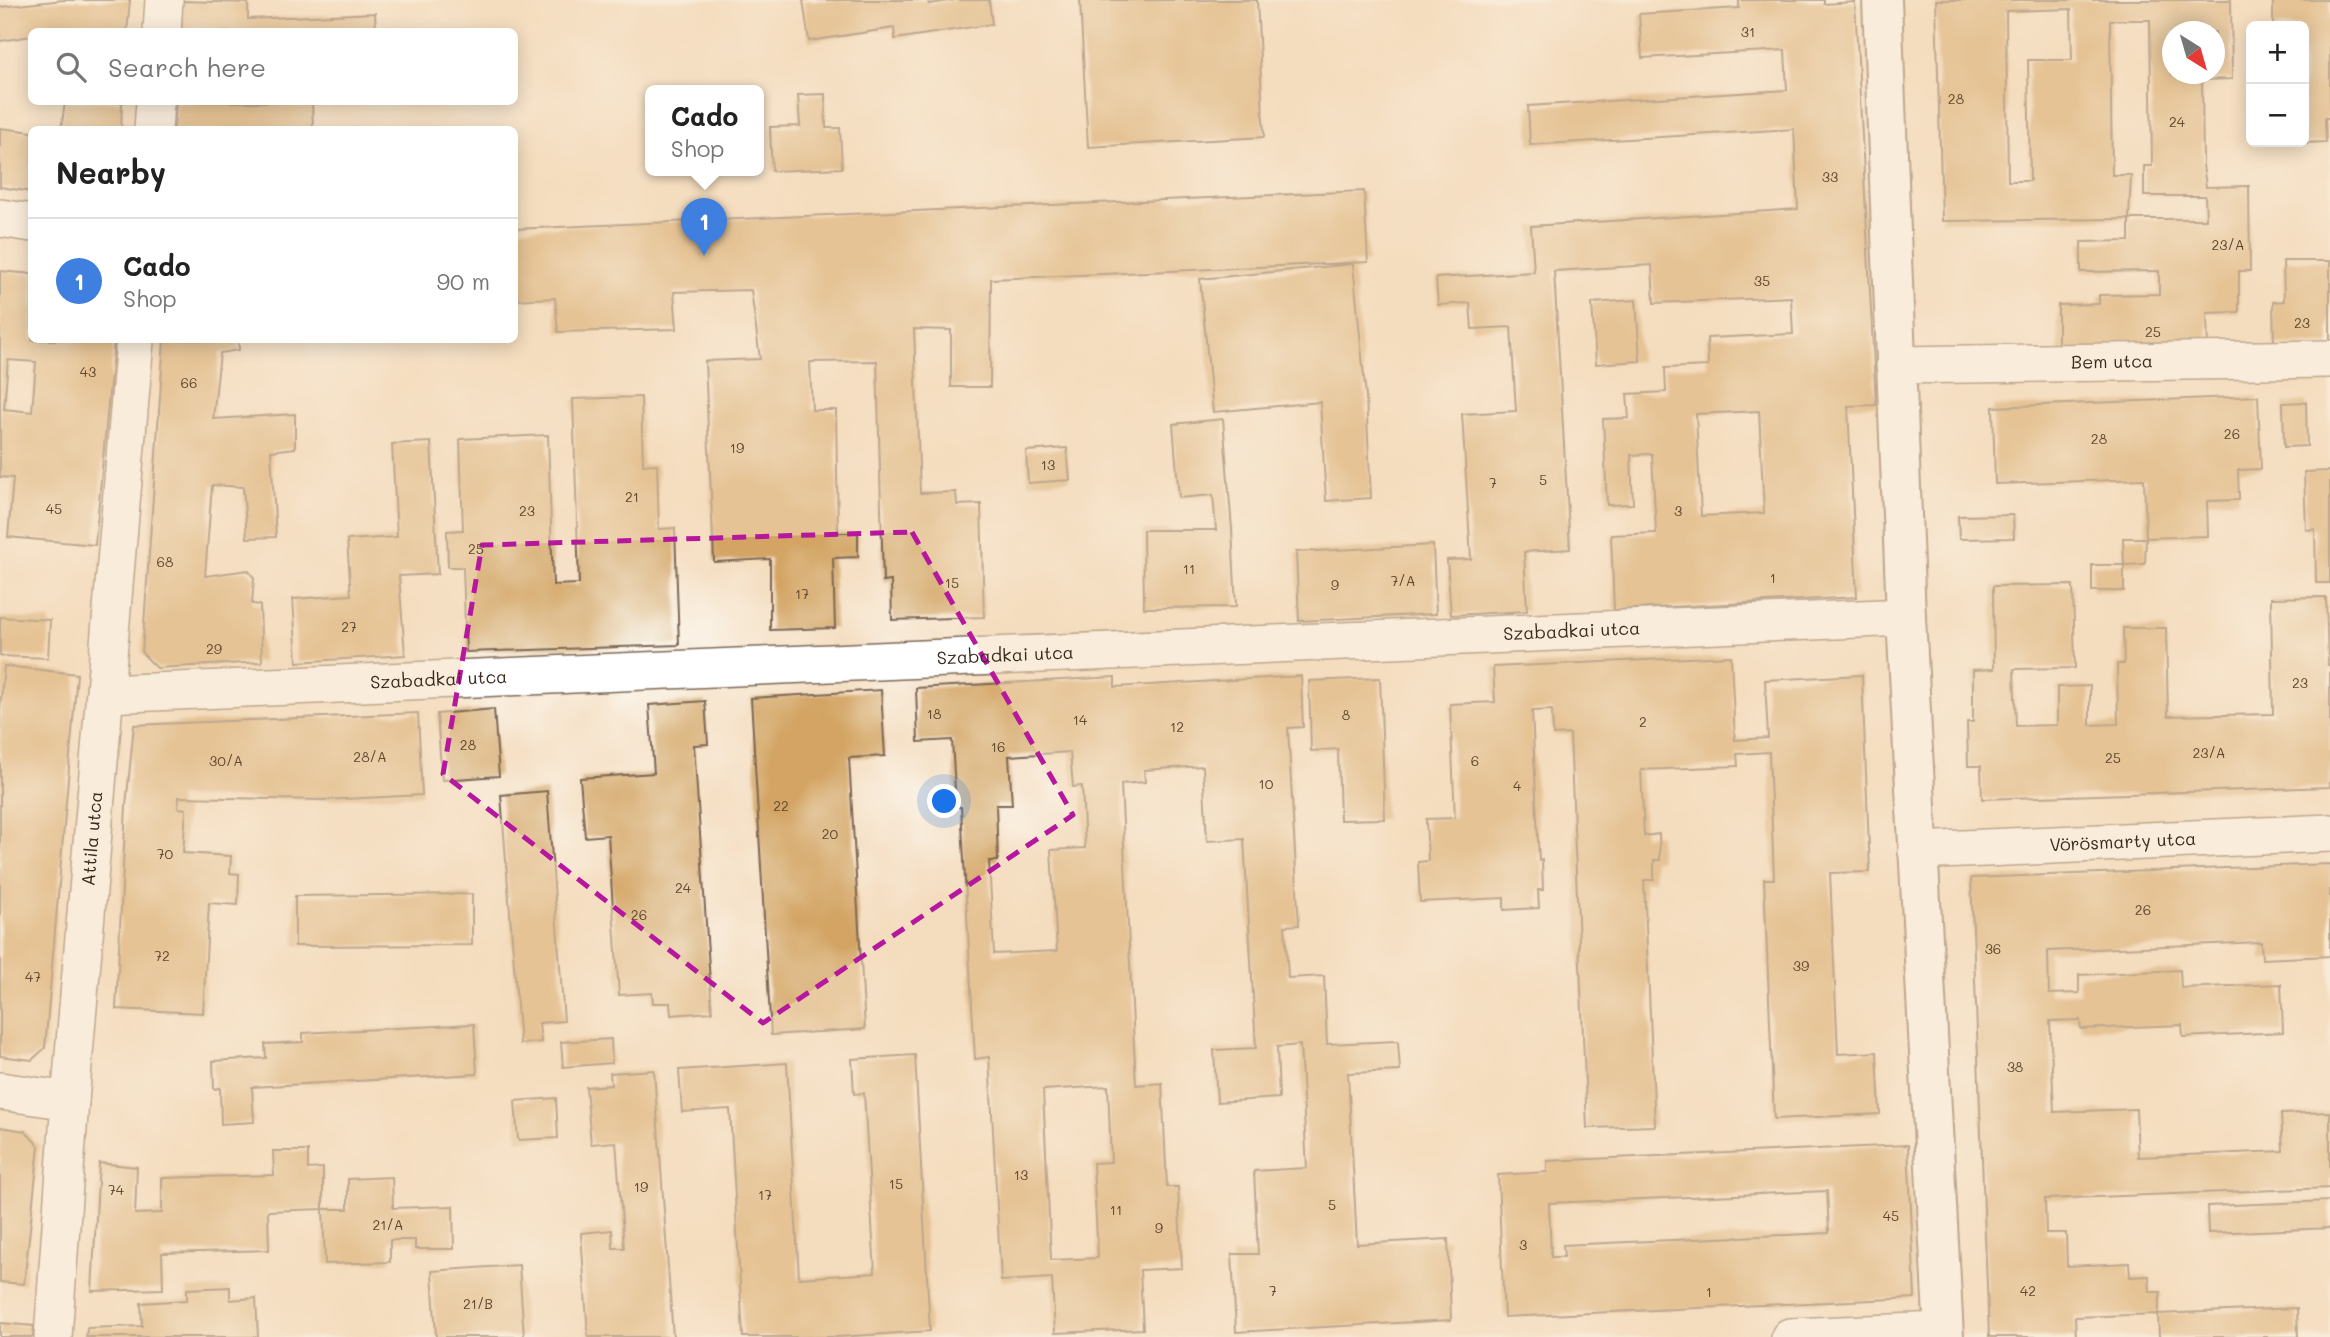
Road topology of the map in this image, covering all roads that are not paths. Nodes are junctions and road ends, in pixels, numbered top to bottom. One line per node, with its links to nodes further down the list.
1 (164, 0): 3 (street)
2 (1882, 0): 10 (street)
3 (162, 28)
4 (155, 105): 5 (street)
5 (153, 126)
6 (0, 218): 7 (street)
7 (28, 222)
8 (135, 343): 12 (street, Attila utca)
9 (2330, 359): 10 (street, Bem utca)
10 (1895, 365): 11 (street)
11 (1906, 617): 12 (street, Szabadkai utca); 14 (street)
12 (105, 694): 16 (street, Attila utca)
13 (2330, 833): 14 (street, Vörösmarty utca)
14 (1917, 850): 17 (street)
15 (0, 1091): 16 (street)
16 (71, 1101): 18 (street, Attila utca)
17 (1943, 1334): 19 (street)
18 (53, 1337)
19 (1790, 1337)

